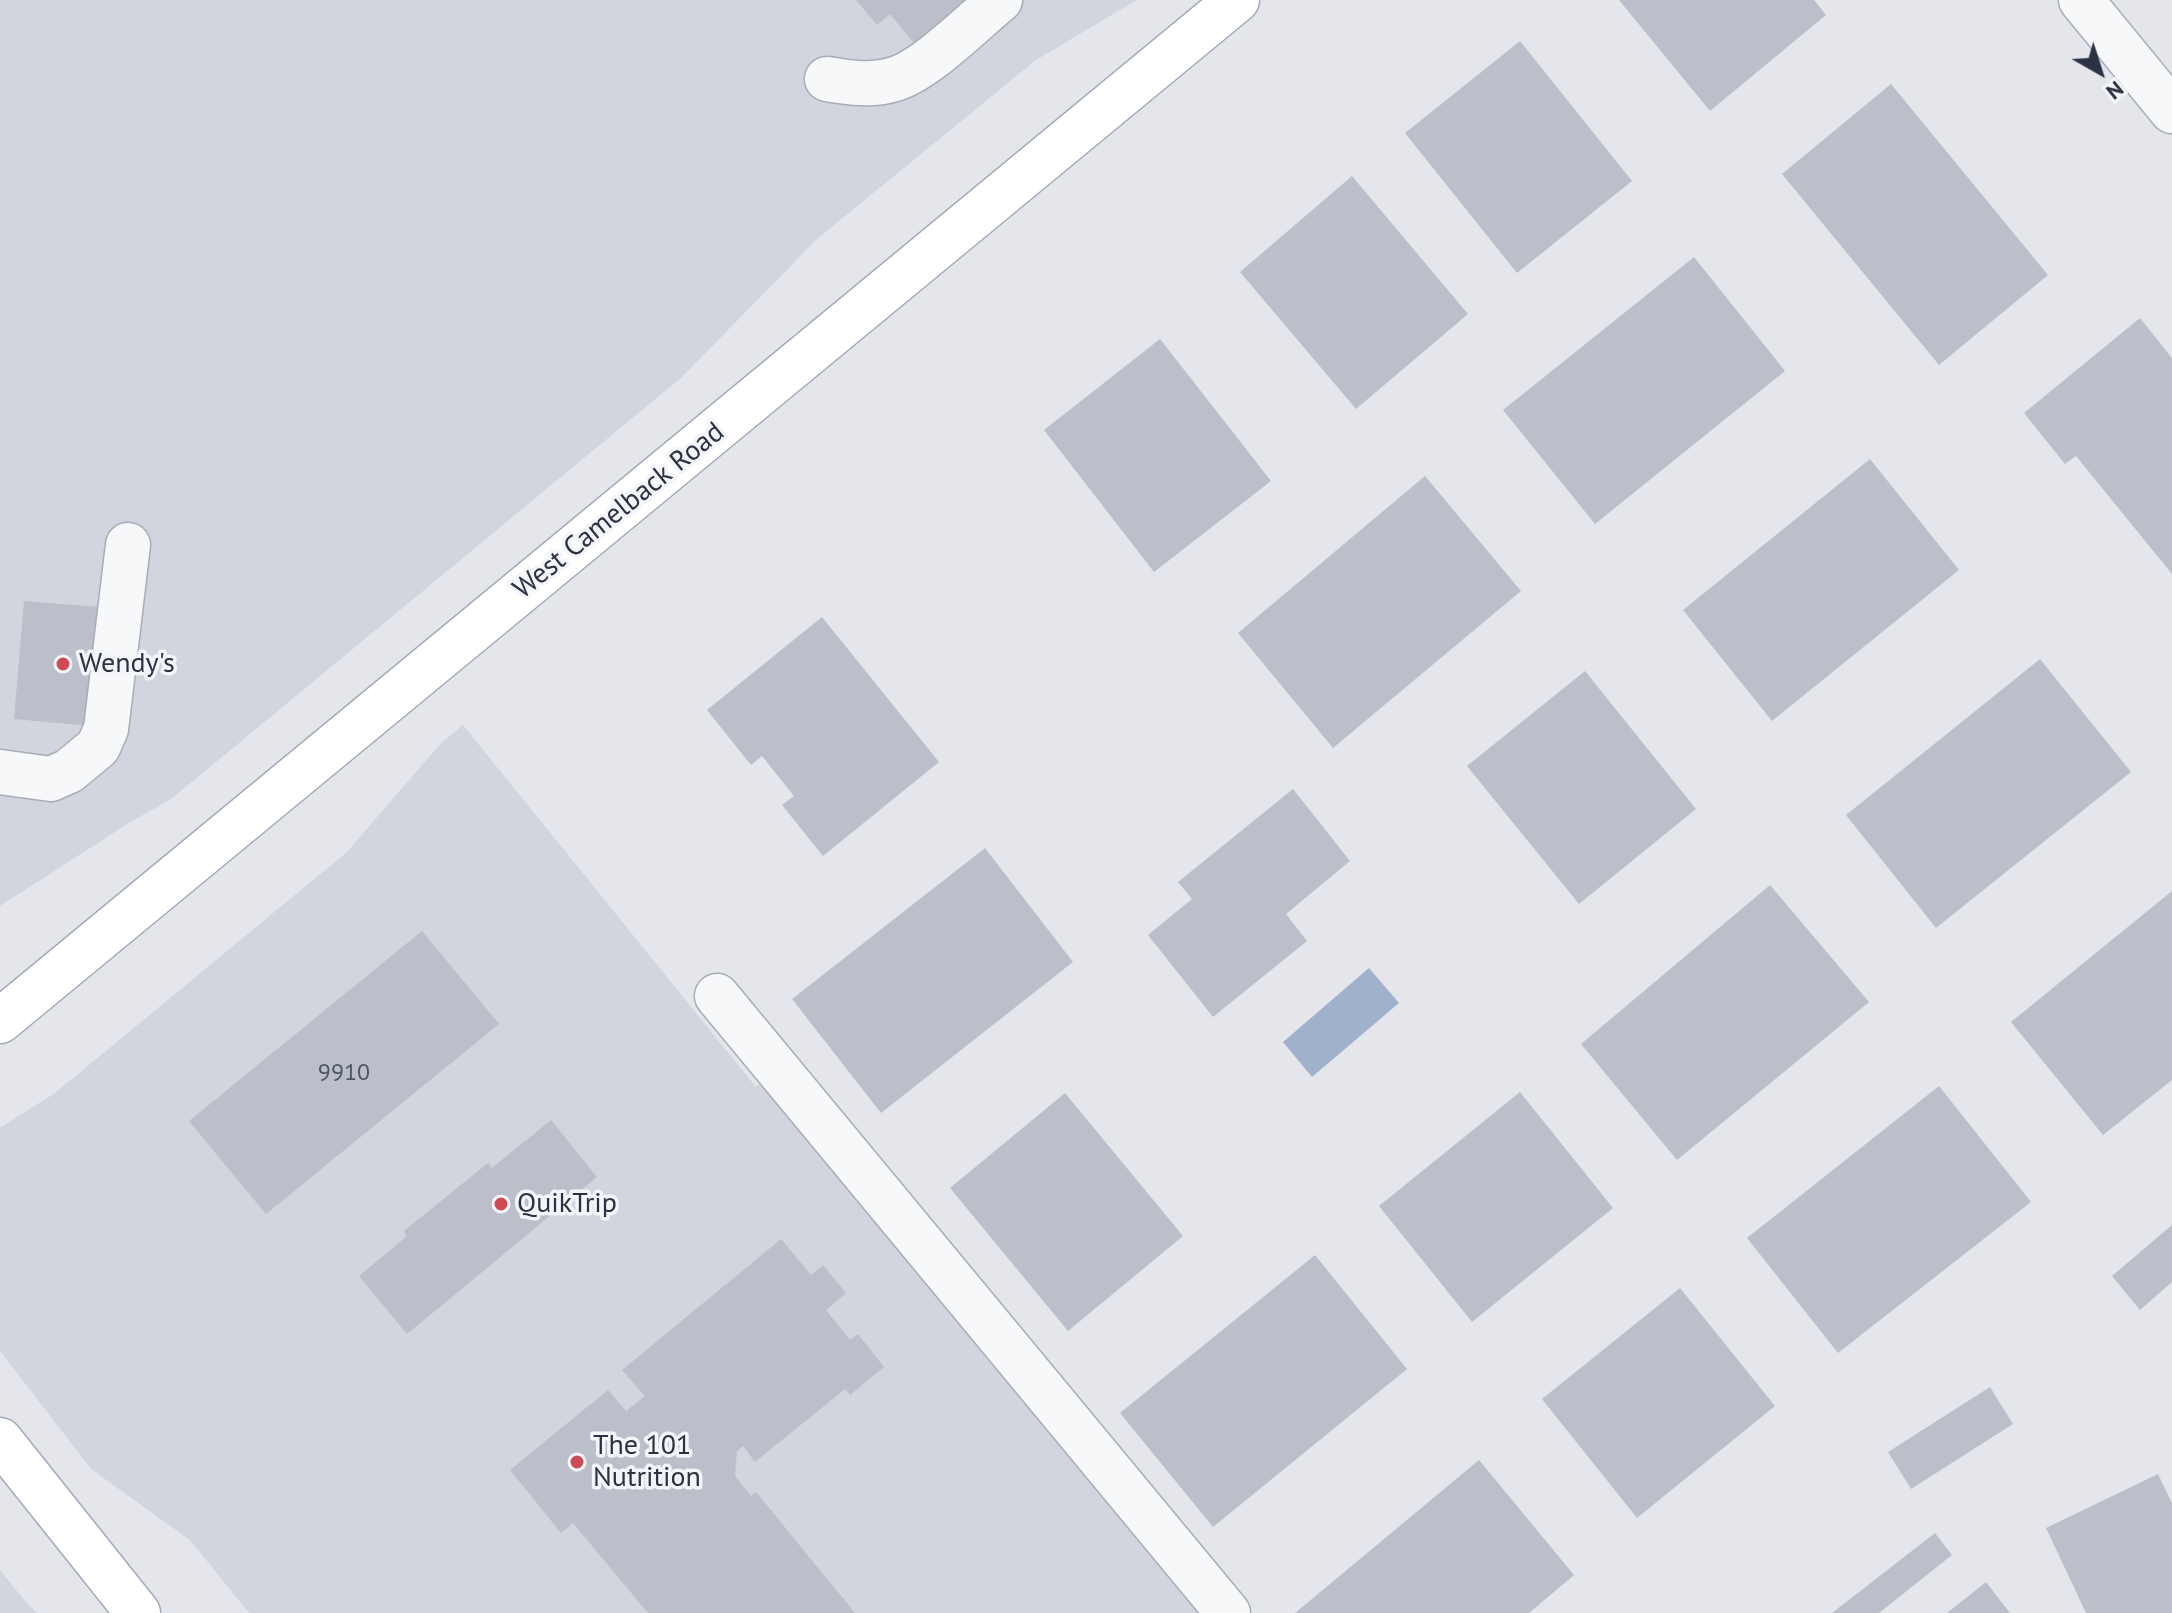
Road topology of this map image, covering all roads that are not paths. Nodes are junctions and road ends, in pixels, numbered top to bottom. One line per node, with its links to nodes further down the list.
1 (1000, 0): 4 (street)
2 (1237, 0): 9 (main road, West Camelback Road)
3 (2081, 0): 5 (street)
4 (827, 79)
5 (2172, 111)
6 (128, 545): 7 (street)
7 (0, 772)
8 (717, 996): 12 (street)
9 (0, 1021)
10 (0, 1440): 11 (main road)
11 (138, 1613)
12 (1228, 1613)

